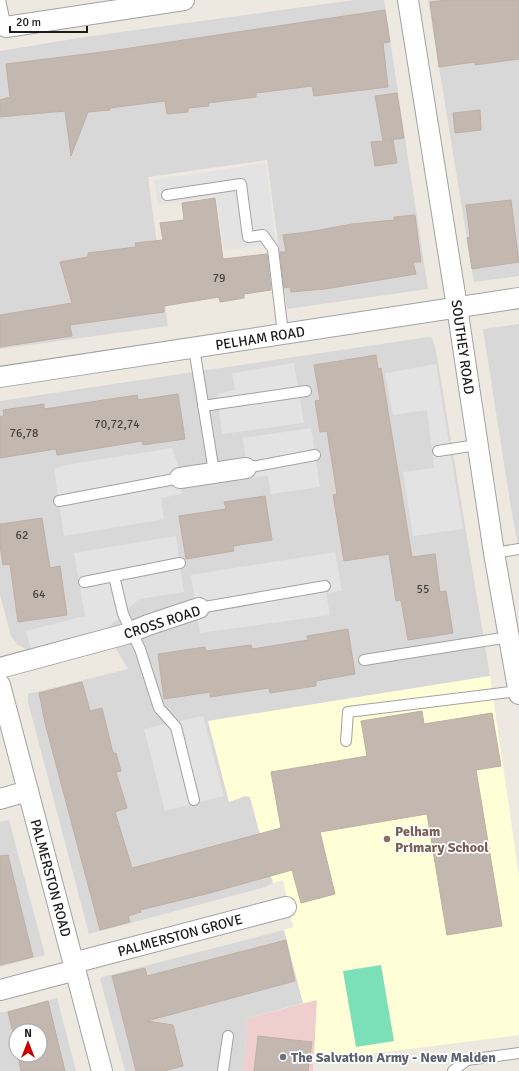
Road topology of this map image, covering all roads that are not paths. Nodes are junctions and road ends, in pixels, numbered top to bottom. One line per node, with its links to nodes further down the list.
1 (0, 0): 5 (lane)
2 (184, 0): 4 (street)
3 (408, 0): 8 (street, SOUTHEY ROAD)
4 (120, 5): 5 (street)
5 (6, 27)
6 (167, 194): 9 (lane)
7 (519, 298): 8 (street, PELHAM ROAD)
8 (457, 307): 9 (street, PELHAM ROAD); 14 (street, SOUTHEY ROAD)
9 (284, 334): 10 (street, PELHAM ROAD)
10 (194, 348): 11 (street, PELHAM ROAD); 13 (lane)
11 (0, 377)
12 (306, 391): 13 (lane)
13 (203, 406): 18 (lane)
14 (477, 445): 15 (lane); 22 (street, SOUTHEY ROAD)
15 (438, 451)
16 (315, 455): 17 (lane)
17 (246, 468): 18 (street)
18 (214, 472): 19 (street)
19 (180, 478): 20 (lane)
20 (59, 501)
21 (519, 549): 22 (lane)
22 (494, 553): 29 (street, SOUTHEY ROAD)
23 (180, 563): 24 (lane)
24 (114, 576): 25 (lane); 28 (lane)
25 (84, 582)
26 (325, 586): 27 (lane, CROSS ROAD)
27 (199, 608): 28 (street, CROSS ROAD)
28 (132, 632): 31 (street, CROSS ROAD); 37 (lane)
29 (512, 635): 30 (lane); 33 (street, SOUTHEY ROAD)
30 (364, 660)
31 (0, 668)
32 (0, 684): 35 (street, PALMERSTON ROAD)
33 (519, 692): 34 (lane)
34 (346, 741)
35 (28, 791): 36 (street); 39 (street, PALMERSTON ROAD)
36 (0, 799)
37 (194, 800)
38 (286, 907): 39 (street, PALMERSTON GROVE)
39 (74, 967): 40 (street, PALMERSTON GROVE); 43 (street, PALMERSTON ROAD)
40 (0, 990)
41 (228, 1036): 44 (lane)
42 (519, 1053): 45 (lane)
43 (102, 1071)
44 (223, 1071)
45 (453, 1071)

